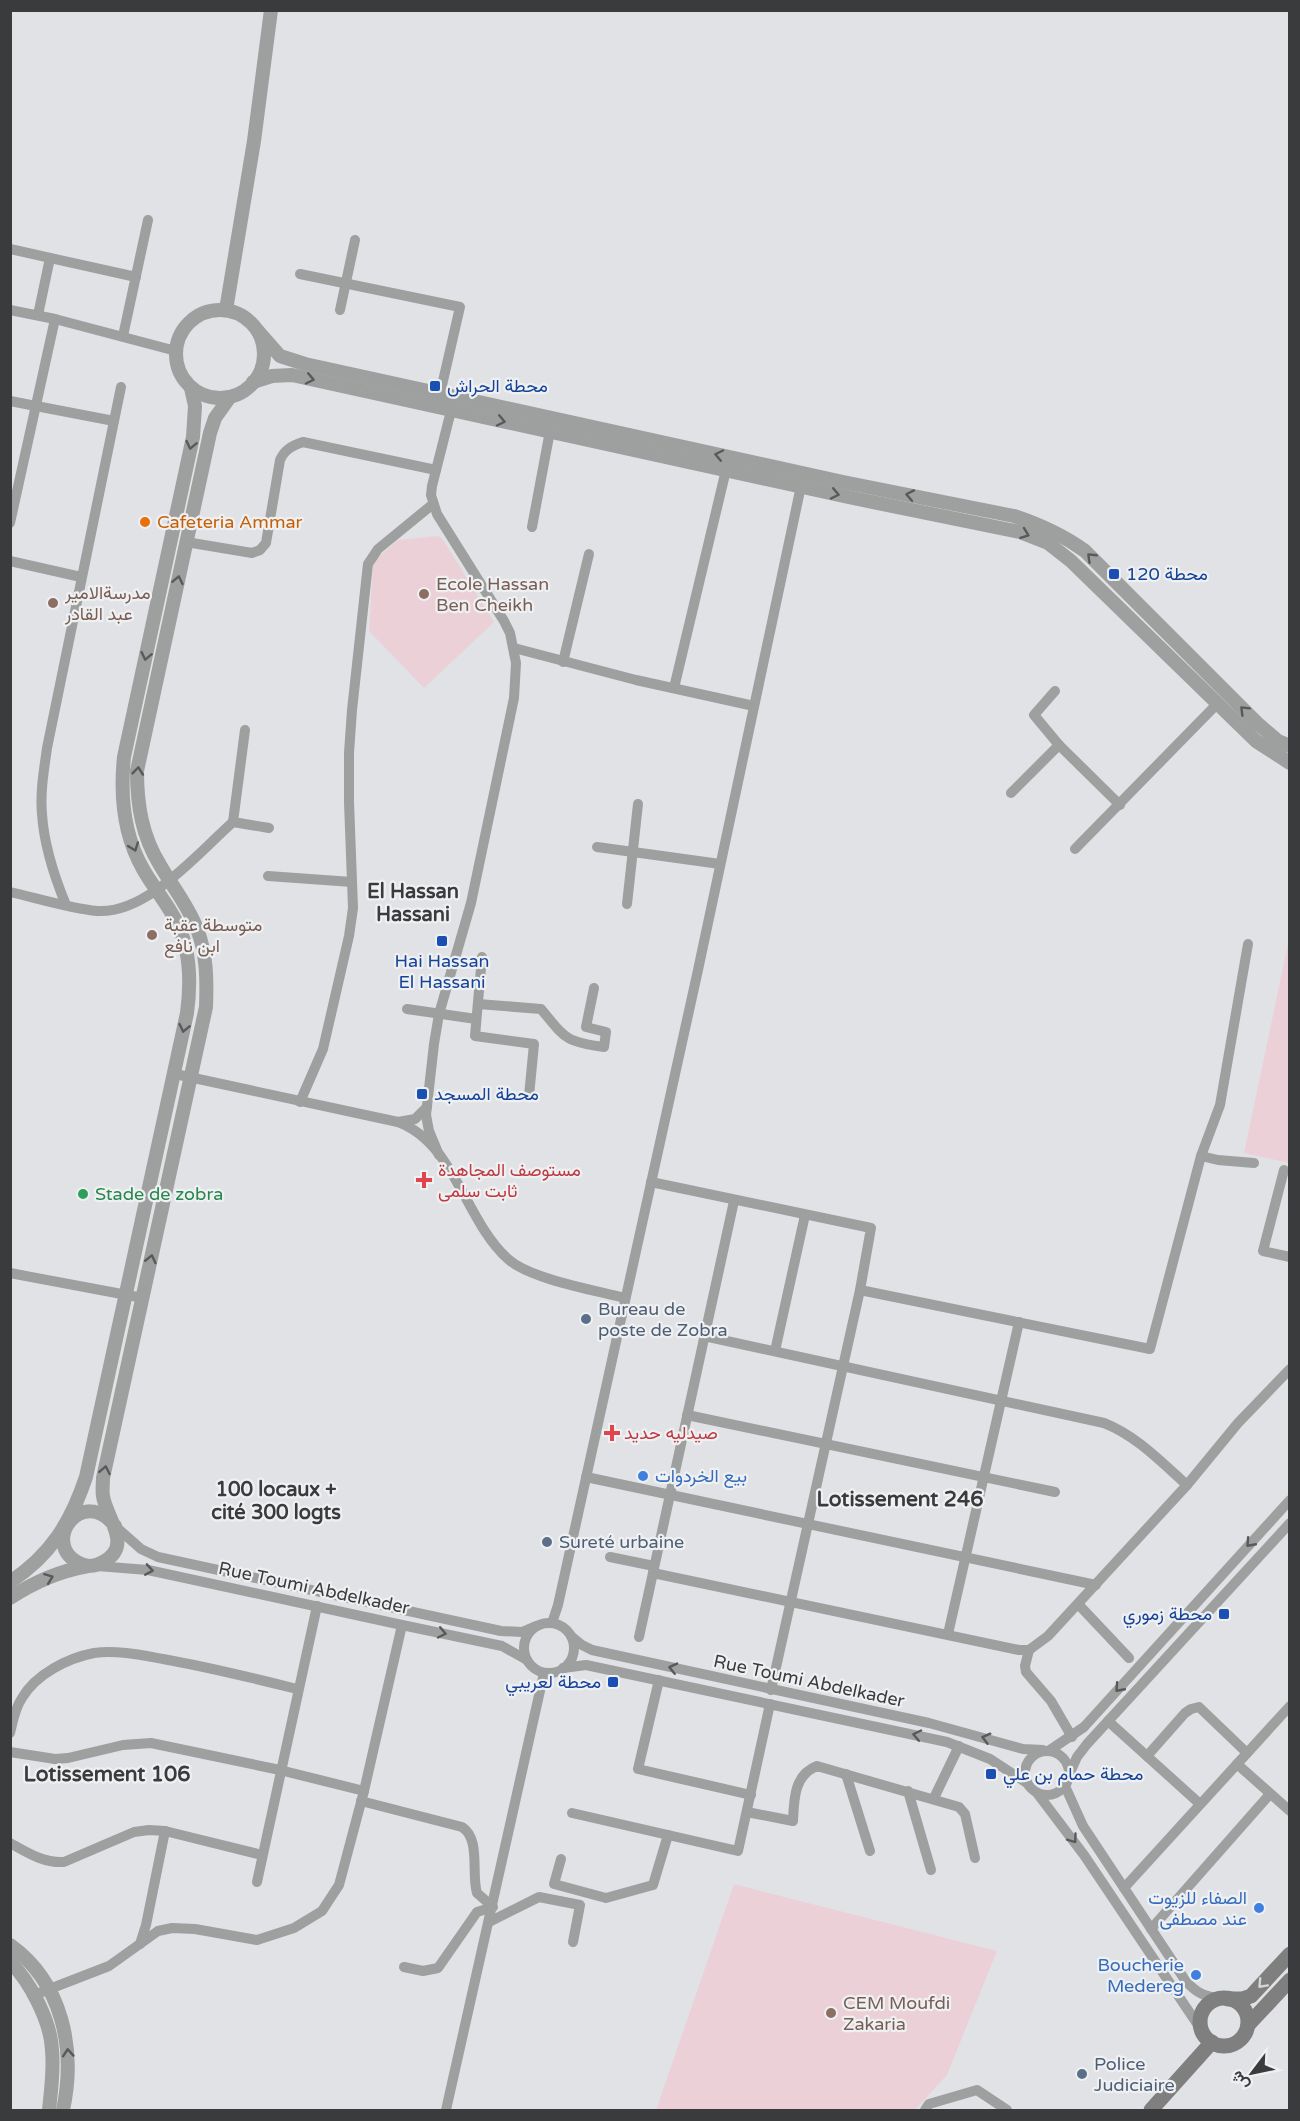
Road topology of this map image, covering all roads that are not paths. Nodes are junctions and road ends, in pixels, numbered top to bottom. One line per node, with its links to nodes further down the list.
1 (271, 10): 10 (street)
2 (148, 219): 7 (street)
3 (355, 240): 8 (street)
4 (10, 249): 5 (street)
5 (50, 258): 7 (street); 12 (street)
6 (300, 274): 8 (street)
7 (136, 277): 15 (street)
8 (346, 283): 11 (street); 20 (street)
9 (10, 310): 12 (street)
10 (226, 310): 14 (street); 16 (street)
11 (340, 310)
12 (38, 315): 13 (street)
13 (55, 319): 15 (street); 24 (street)
14 (258, 331): 17 (street); 20 (street)
15 (123, 336): 16 (street)
16 (176, 351): 19 (street)
17 (253, 382): 21 (street); 23 (street, one-way to 23)
18 (121, 387): 25 (street)
19 (191, 388): 21 (street); 59 (street, one-way to 59)
20 (440, 394): 23 (street)
21 (230, 397): 33 (street)
22 (10, 401): 24 (street)
23 (453, 403): 26 (street, one-way to 26); 27 (street); 45 (street, one-way to 23)
24 (36, 406): 25 (street); 31 (street)
25 (114, 421): 36 (street)
26 (550, 432): 28 (street); 32 (street)
27 (436, 470): 30 (street); 33 (street)
28 (726, 470): 29 (street); 39 (street)
29 (801, 486): 41 (street, one-way to 41); 42 (street)
30 (433, 504): 37 (street); 58 (street)
31 (10, 524)
32 (532, 527)
33 (186, 542): 57 (street, one-way to 33)
34 (589, 554): 38 (street)
35 (10, 561): 36 (street)
36 (81, 577): 62 (street)
37 (514, 648): 38 (street); 68 (street)
38 (563, 662): 39 (street)
39 (674, 688): 42 (street)
40 (1054, 691): 44 (street)
41 (1217, 704): 46 (street); 49 (street)
42 (754, 705): 55 (street)
43 (245, 730): 50 (street)
44 (1059, 745): 47 (street); 49 (street)
45 (1290, 746)
46 (1290, 763)
47 (1011, 793)
48 (638, 804): 54 (street)
49 (1120, 805): 53 (street)
50 (233, 822): 51 (street); 57 (street)
51 (268, 828)
52 (597, 847): 54 (street)
53 (1075, 849)
54 (633, 852): 55 (street); 61 (street)
55 (720, 864): 80 (street)
56 (268, 876): 58 (street)
57 (170, 879): 59 (street); 71 (street)
58 (352, 882): 73 (street)
59 (157, 891): 62 (street); 70 (street, one-way to 70)
60 (10, 892): 62 (street)
61 (627, 904)
62 (66, 905)
63 (1248, 944): 77 (street)
64 (482, 957): 66 (street)
65 (594, 988): 66 (street)
66 (478, 1004): 69 (street)
67 (407, 1009): 68 (street)
68 (439, 1014): 69 (street); 74 (street)
69 (476, 1019): 72 (street)
70 (175, 1074): 71 (street); 86 (street)
71 (191, 1079): 73 (street); 87 (street, one-way to 71)
72 (529, 1096)
73 (300, 1102): 75 (street)
74 (426, 1107): 75 (street); 76 (street)
75 (398, 1122): 76 (street)
76 (439, 1155): 88 (street)
77 (1201, 1156): 78 (street); 89 (street)
78 (1254, 1163)
79 (1284, 1170): 83 (street)
80 (651, 1182): 81 (street); 88 (street)
81 (734, 1200): 82 (street); 90 (street)
82 (805, 1215): 85 (street); 91 (street)
83 (1290, 1257)
84 (10, 1273): 86 (street)
85 (860, 1290): 89 (street); 92 (street)
86 (127, 1296): 87 (street); 104 (street)
87 (143, 1298): 106 (street, one-way to 87)
88 (625, 1298): 97 (street)
89 (1019, 1322): 94 (street)
90 (704, 1336): 91 (street); 95 (street)
91 (775, 1351): 92 (street)
92 (843, 1366): 94 (street); 96 (street)
93 (1290, 1369): 99 (street)
94 (1001, 1401): 98 (street); 99 (street)
95 (687, 1415): 96 (street); 101 (street)
96 (826, 1443): 98 (street); 105 (street)
97 (586, 1477): 101 (street); 117 (street)
98 (984, 1478): 100 (street); 107 (street)
99 (1187, 1485): 112 (street)
100 (1055, 1492)
101 (670, 1496): 105 (street); 110 (street)
102 (1290, 1500): 135 (street, one-way to 135)
103 (1290, 1523): 133 (street)
104 (67, 1524): 106 (street); 109 (street); 111 (street)
105 (808, 1525): 107 (street); 114 (street)
106 (115, 1526): 109 (street); 119 (street, Rue Toumi Abdelkader)
107 (966, 1556): 112 (street); 120 (street)
108 (610, 1557): 110 (street)
109 (90, 1566): 113 (street, one-way to 109); 116 (street, Rue Toumi Abdelkader, one-way to 116)
110 (654, 1570): 114 (street); 122 (street)
111 (10, 1582)
112 (1096, 1584): 115 (street)
113 (10, 1598)
114 (791, 1602): 120 (street); 130 (street)
115 (1078, 1604): 123 (street); 124 (street)
116 (317, 1606): 118 (street, Rue Toumi Abdelkader); 129 (street)
117 (552, 1623): 119 (street); 121 (street)
118 (402, 1625): 125 (street, Rue Toumi Abdelkader, one-way to 125); 150 (street)
119 (536, 1626): 125 (street)
120 (948, 1634): 123 (street)
121 (571, 1636): 126 (street); 130 (street, Rue Toumi Abdelkader, one-way to 121)
122 (639, 1637)
123 (1029, 1650): 135 (street)
124 (1129, 1658)
125 (527, 1660): 127 (street)
126 (563, 1668): 127 (street); 128 (street, Rue Toumi Abdelkader)
127 (544, 1672): 166 (street)
128 (659, 1680): 131 (street, Rue Toumi Abdelkader); 149 (street)
129 (297, 1689): 134 (street); 142 (street)
130 (771, 1690): 137 (street, Rue Toumi Abdelkader, one-way to 130)
131 (770, 1704): 136 (street, Rue Toumi Abdelkader, one-way to 131); 149 (street)
132 (1290, 1706): 139 (street)
133 (1108, 1721): 140 (street); 144 (street)
134 (10, 1733)
135 (1072, 1737): 137 (street)
136 (959, 1746): 145 (street, Rue Toumi Abdelkader); 151 (street)
137 (1046, 1750): 144 (street); 145 (street)
138 (10, 1752): 142 (street)
139 (1247, 1752): 140 (street); 141 (street)
140 (1147, 1756): 152 (street)
141 (1237, 1764): 148 (street); 152 (street)
142 (280, 1770): 150 (street); 160 (street)
143 (846, 1774): 146 (street); 154 (street); 159 (street)
144 (1067, 1780): 147 (street); 165 (street)
145 (1027, 1783): 147 (street)
146 (908, 1791): 151 (street); 163 (street)
147 (1037, 1793): 180 (street, one-way to 180)
148 (1270, 1794): 153 (street); 168 (street)
149 (751, 1795): 154 (street)
150 (363, 1796): 166 (street); 170 (street)
151 (934, 1798): 162 (street)
152 (1200, 1804): 165 (street)
153 (1290, 1811)
154 (747, 1812): 157 (street)
155 (572, 1813): 157 (street)
156 (165, 1832): 158 (street); 160 (street); 170 (street)
157 (668, 1835): 161 (street)
158 (10, 1843)
159 (870, 1851)
160 (262, 1855): 164 (street)
161 (561, 1858)
162 (975, 1858)
163 (931, 1870)
164 (257, 1882)
165 (1124, 1888): 168 (street)
166 (493, 1907): 167 (street); 174 (street)
167 (489, 1922): 169 (street); 183 (street)
168 (1151, 1929): 178 (street)
169 (573, 1942)
170 (140, 1944): 176 (street)
171 (10, 1945): 176 (street)
172 (1290, 1954): 178 (main road, one-way to 178)
173 (10, 1962): 177 (street)
174 (404, 1967)
175 (1290, 1980): 179 (main road)
176 (49, 1989): 177 (street); 182 (street, one-way to 176)
177 (34, 1995): 181 (street)
178 (1224, 1999): 179 (main road); 180 (main road)
179 (1248, 2025): 180 (main road)
180 (1208, 2038): 186 (main road)
181 (48, 2110)
182 (63, 2110)
183 (446, 2110)
184 (925, 2110): 185 (street)
185 (1007, 2110)
186 (1151, 2110)

